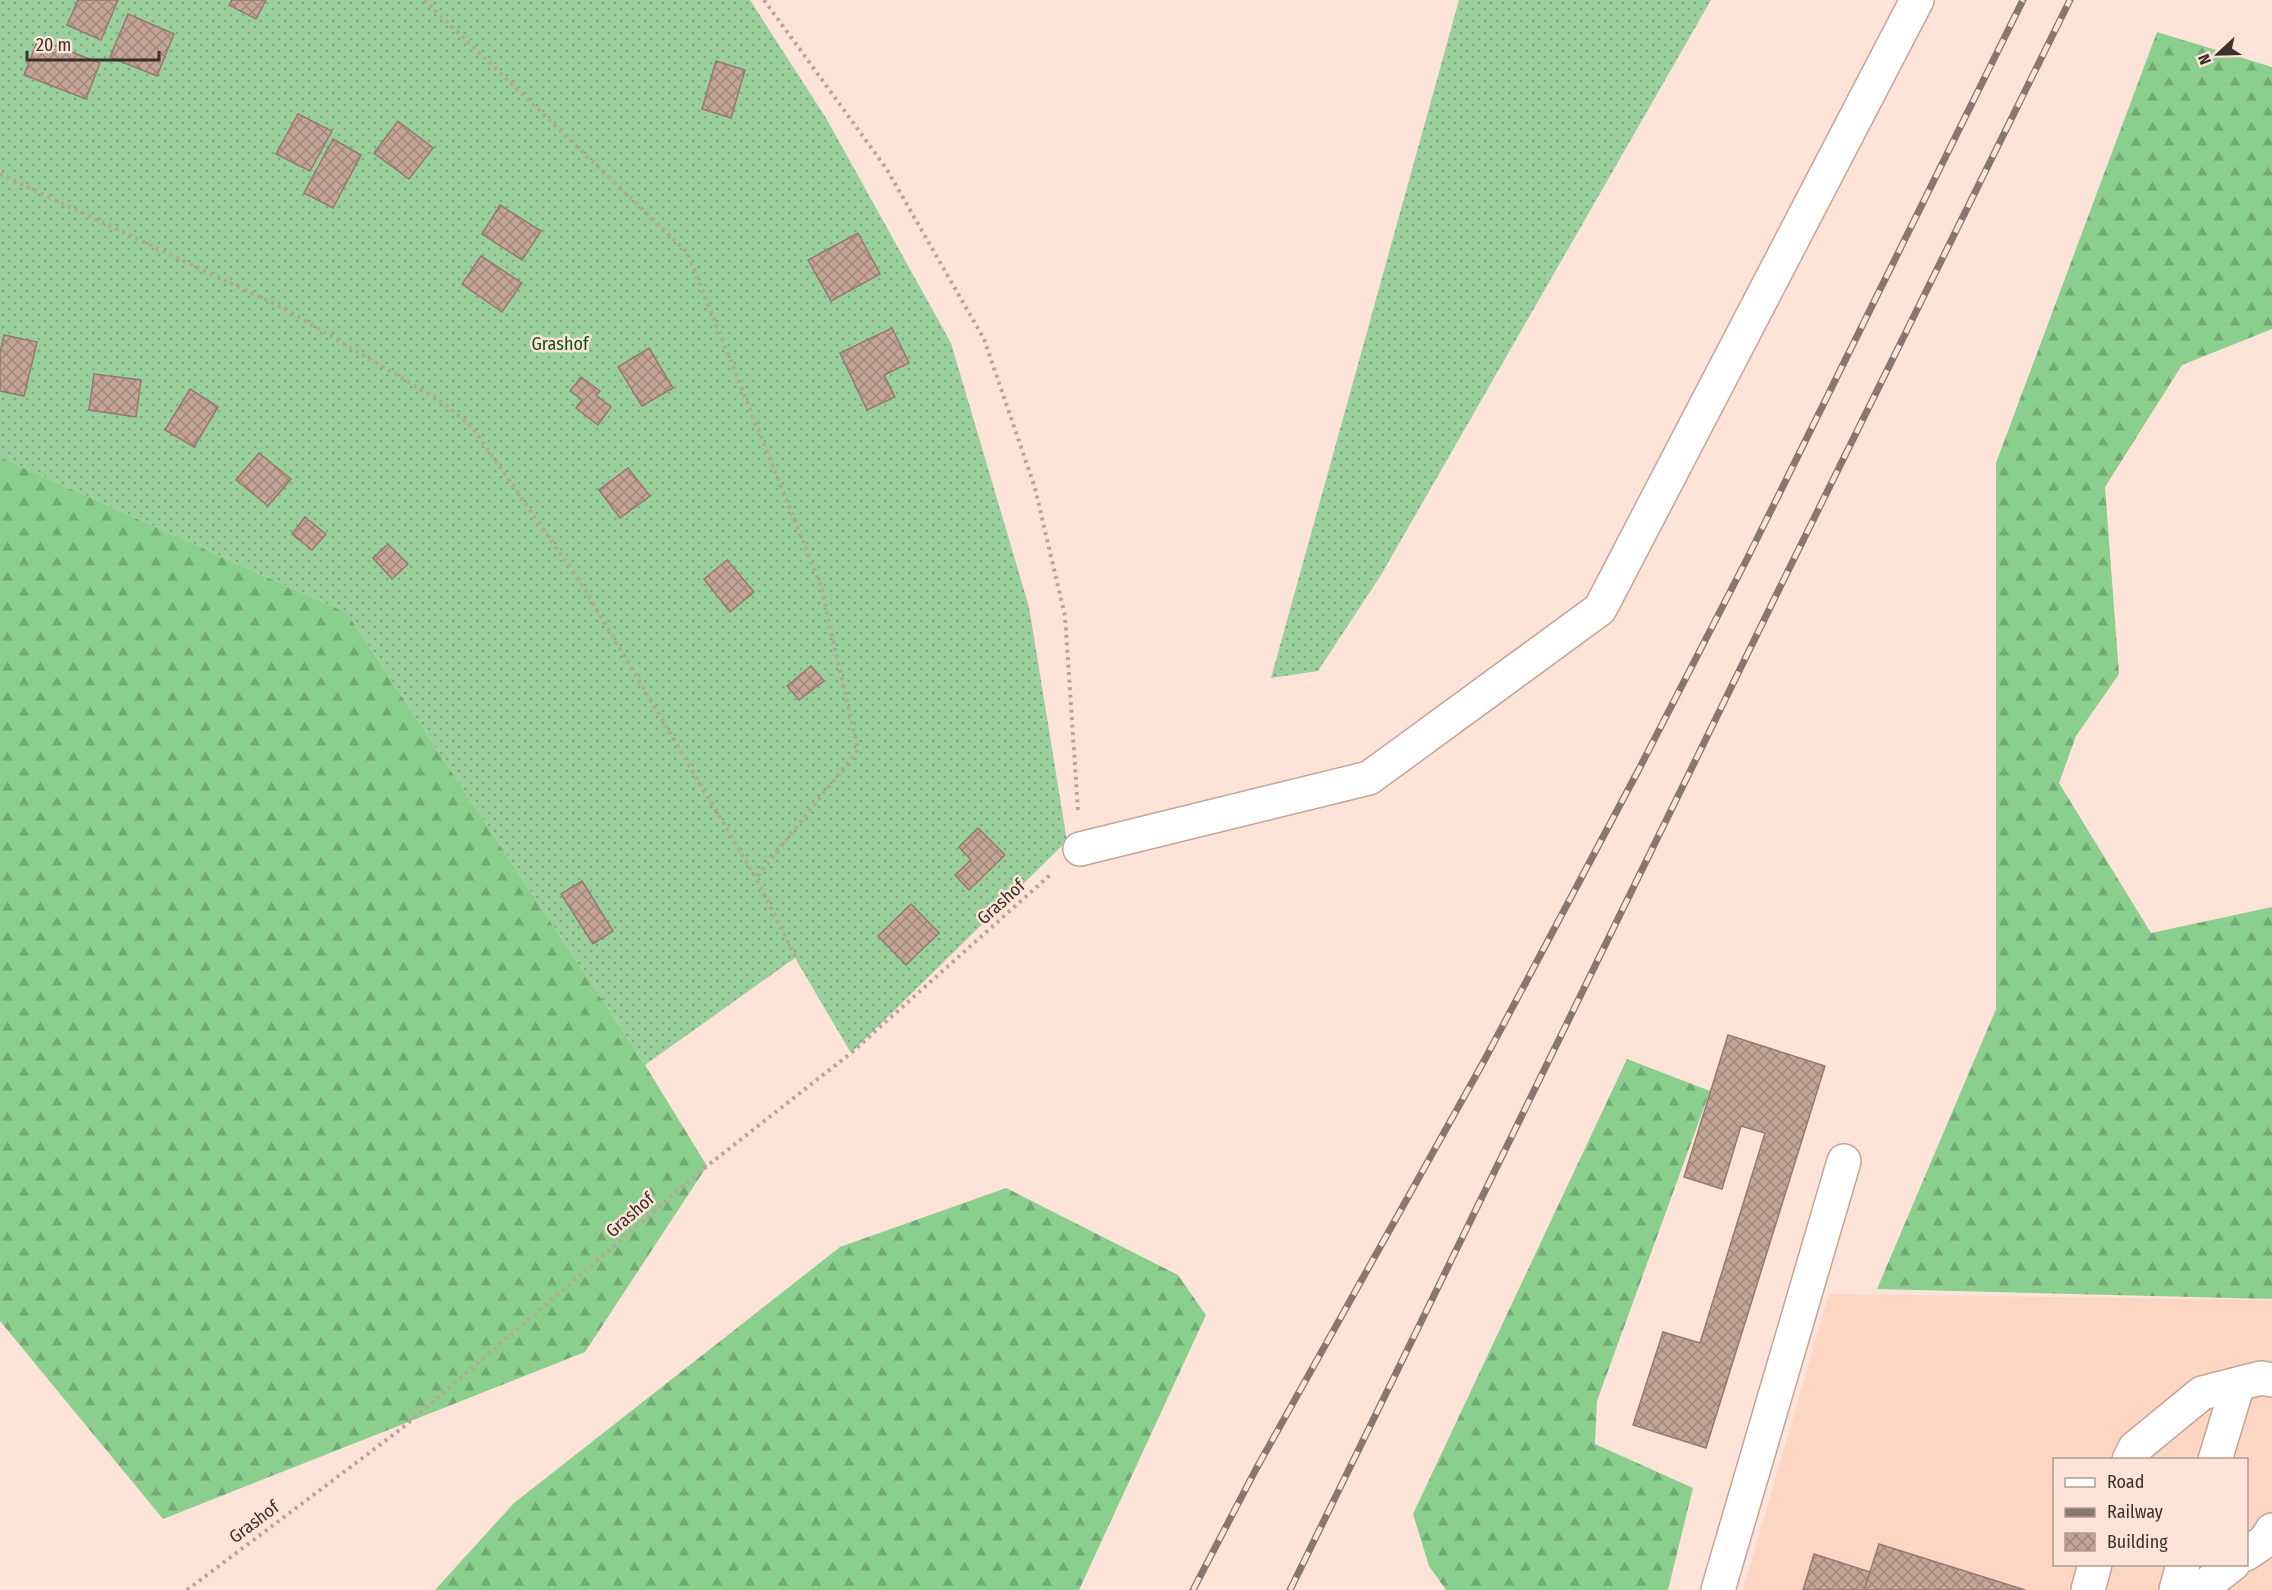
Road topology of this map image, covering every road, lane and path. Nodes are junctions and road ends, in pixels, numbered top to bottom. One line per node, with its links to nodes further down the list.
1 (424, 0): 6 (path)
2 (764, 0): 5 (path)
3 (1917, 0): 5 (lane)
4 (0, 174): 6 (path)
5 (1080, 849): 18 (path, Grashof)
6 (756, 878): 7 (path)
7 (796, 958)
8 (1844, 1161): 19 (lane)
9 (2272, 1380): 10 (lane)
10 (2238, 1384): 11 (lane); 12 (lane)
11 (2130, 1458)
12 (2216, 1458)
13 (2272, 1530): 14 (lane)
14 (2248, 1553)
15 (2094, 1566): 20 (lane)
16 (2183, 1566): 21 (lane)
17 (2230, 1566): 22 (lane)
18 (187, 1590)
19 (1718, 1590)
20 (2088, 1590)
21 (2176, 1590)
22 (2199, 1590)

